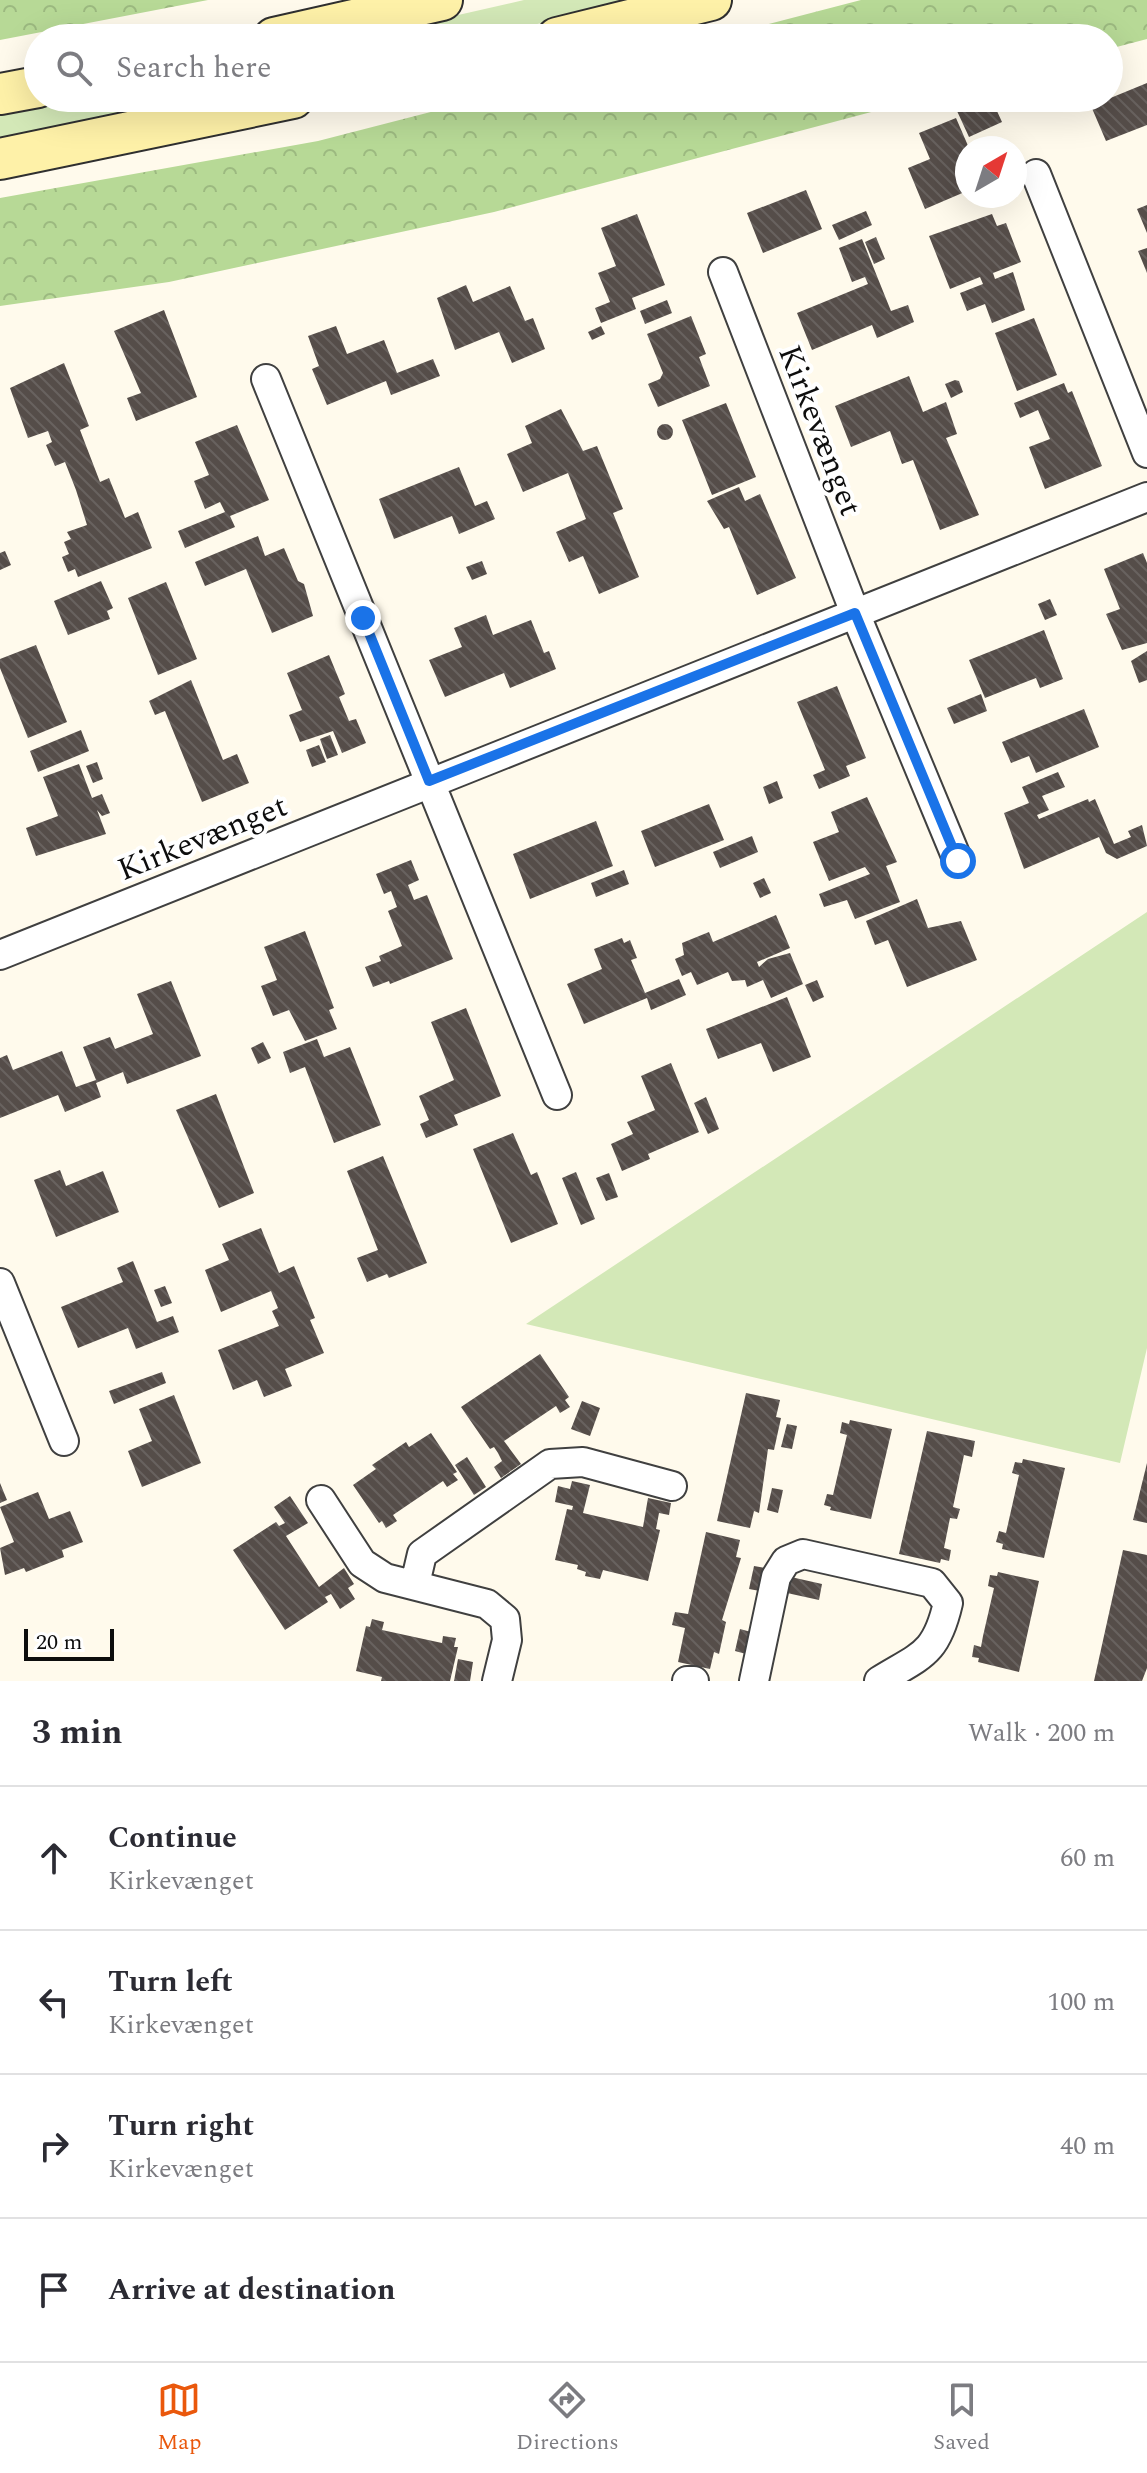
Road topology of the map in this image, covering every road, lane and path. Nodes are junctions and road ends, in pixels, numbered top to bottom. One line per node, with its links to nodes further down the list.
1 (442, 0): 3 (main road)
2 (711, 0): 4 (main road)
3 (336, 24)
4 (614, 24)
5 (24, 90): 6 (main road)
6 (0, 94)
7 (226, 112): 8 (main road)
8 (0, 159)
9 (1036, 174): 12 (street)
10 (723, 272): 14 (street, Kirkevænget)
11 (266, 379): 15 (street)
12 (1147, 453)
13 (1147, 497): 14 (street, Kirkevænget)
14 (855, 613): 15 (street, Kirkevænget); 16 (street, Kirkevænget)
15 (429, 781): 17 (street, Kirkevænget); 18 (street)
16 (958, 861)
17 (0, 955)
18 (557, 1095)
19 (0, 1283): 20 (street)
20 (64, 1441)
21 (672, 1486): 23 (street)
22 (321, 1500): 23 (street)
23 (415, 1584): 24 (street)
24 (497, 1681)
25 (687, 1681): 26 (street)
26 (694, 1681)
27 (754, 1681): 28 (street)
28 (879, 1681)

